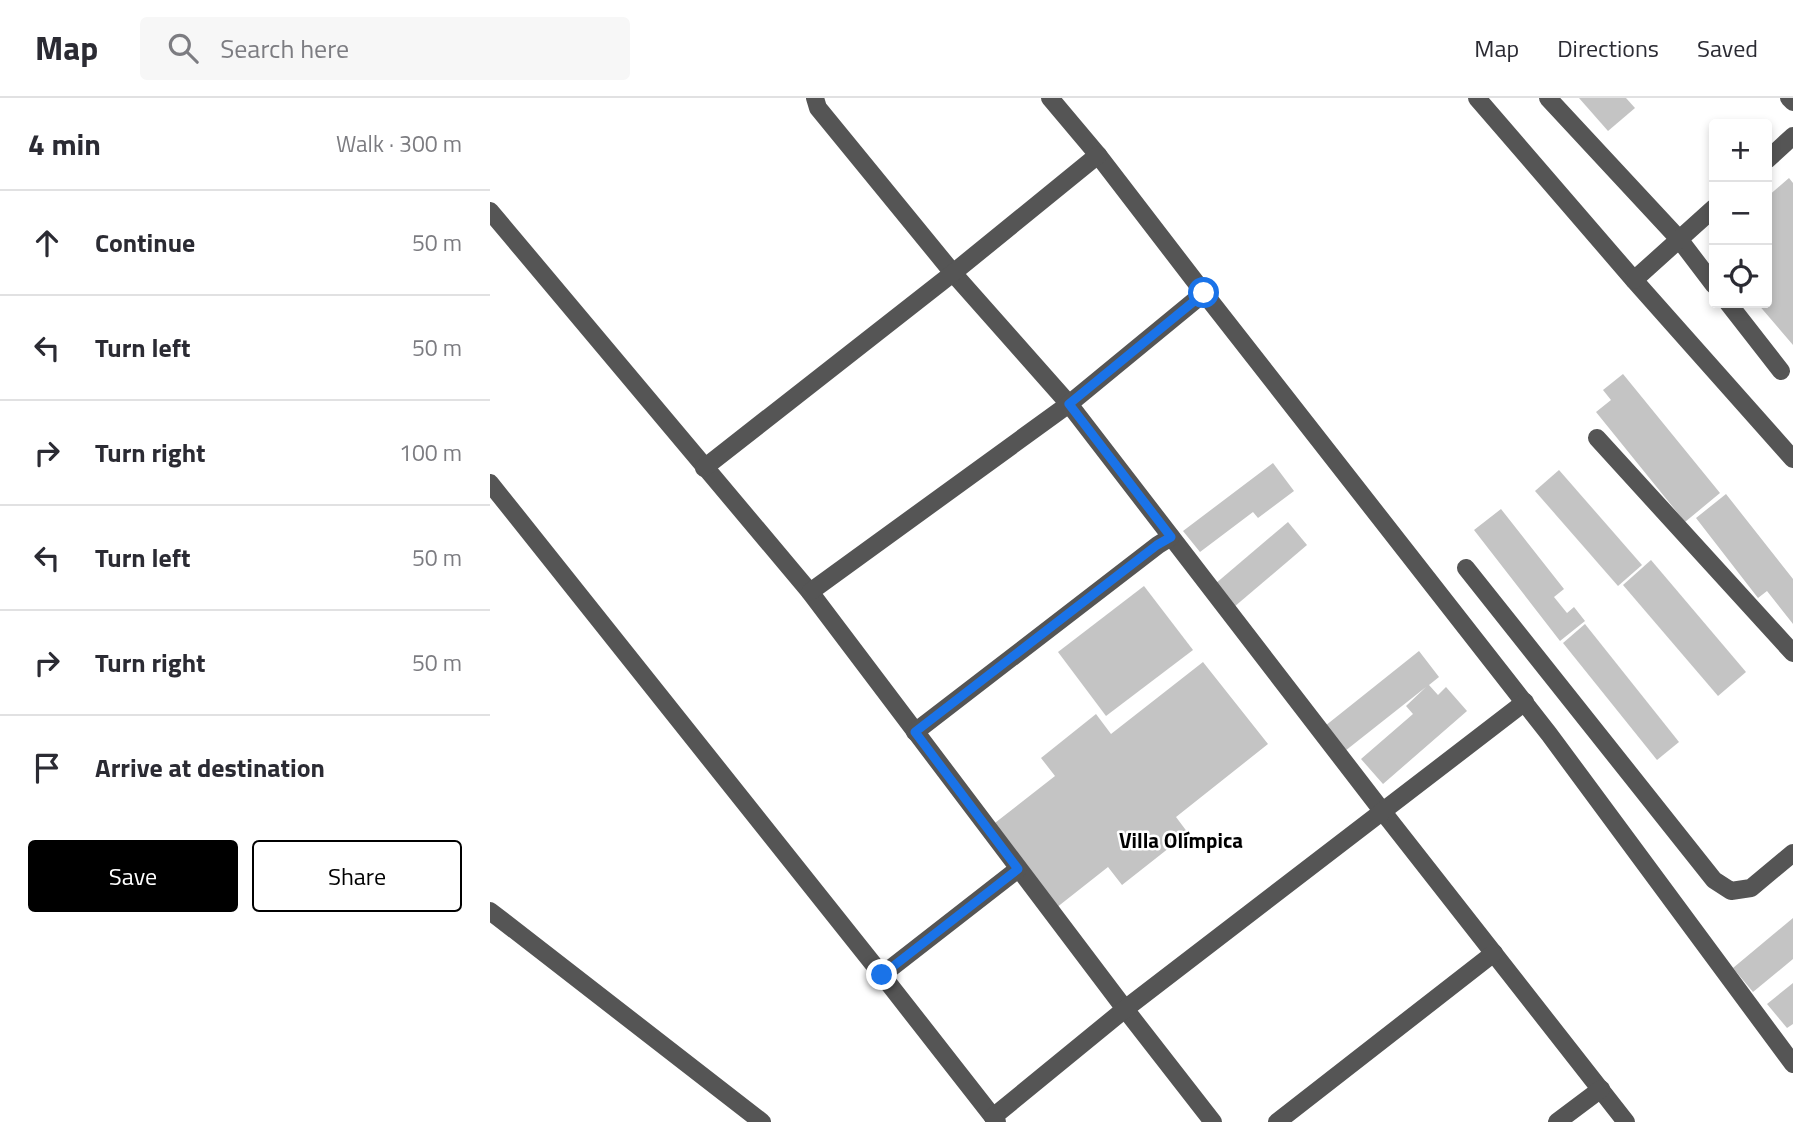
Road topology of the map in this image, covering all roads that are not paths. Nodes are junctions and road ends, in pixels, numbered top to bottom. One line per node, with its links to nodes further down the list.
1 (815, 98): 13 (street)
2 (1051, 98): 8 (street)
3 (1477, 98): 15 (street)
4 (1548, 98): 12 (street)
5 (1789, 98): 6 (street)
6 (1793, 102)
7 (1793, 136): 9 (street)
8 (1098, 155): 13 (street); 16 (street)
9 (1772, 155)
10 (490, 211): 22 (street)
11 (1709, 212): 12 (street)
12 (1679, 239): 14 (street); 15 (street)
13 (953, 272): 19 (street); 22 (street)
14 (1709, 278)
15 (1634, 280): 21 (street)
16 (1204, 293): 19 (street); 28 (street)
17 (1732, 308): 18 (street)
18 (1781, 371)
19 (1069, 404): 24 (street); 26 (street)
20 (1597, 438): 27 (street)
21 (1793, 459)
22 (704, 468): 26 (street)
23 (490, 483): 35 (street)
24 (1171, 537): 29 (street); 30 (street)
25 (1466, 568): 31 (street)
26 (810, 592): 29 (street)
27 (1793, 653)
28 (1525, 702): 30 (street); 37 (street)
29 (915, 732): 32 (street)
30 (1382, 812): 34 (street); 36 (street)
31 (1793, 853)
32 (1018, 869): 35 (street); 36 (street)
33 (490, 911): 40 (street)
34 (1494, 953): 38 (street); 42 (street)
35 (882, 975): 39 (street)
36 (1125, 1009): 39 (street); 41 (street)
37 (1793, 1064)
38 (1601, 1089): 43 (street); 44 (street)
39 (995, 1119)
40 (762, 1122)
41 (1213, 1122)
42 (1277, 1122)
43 (1557, 1122)
44 (1626, 1122)

